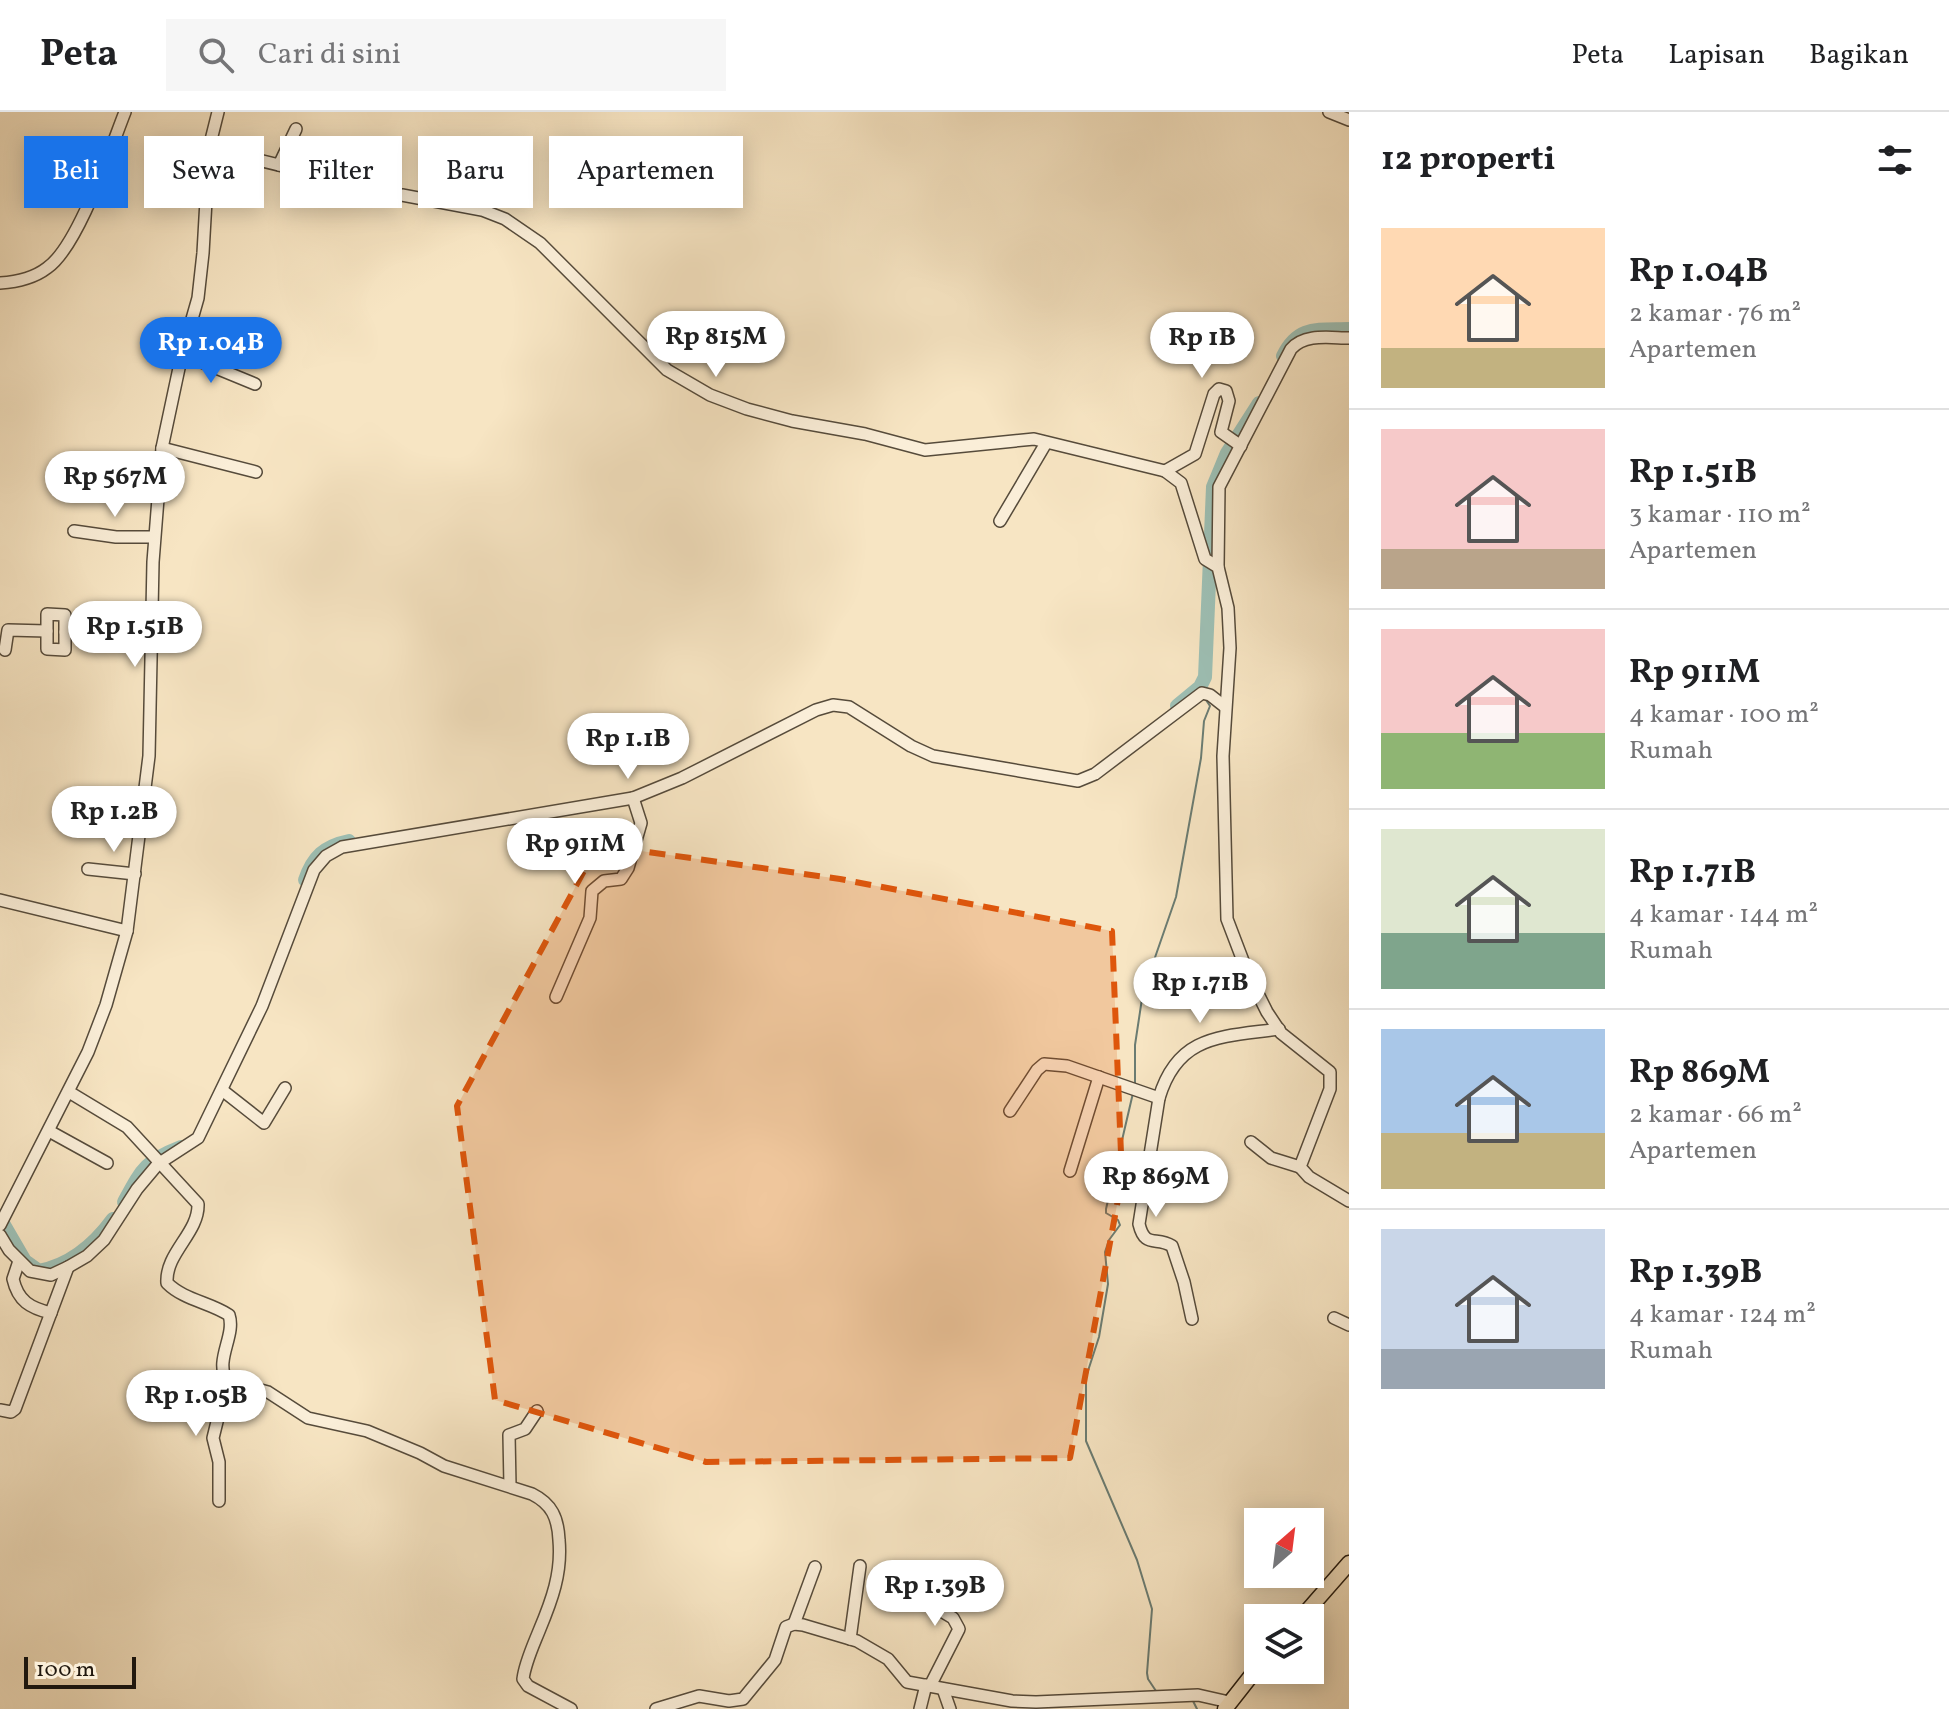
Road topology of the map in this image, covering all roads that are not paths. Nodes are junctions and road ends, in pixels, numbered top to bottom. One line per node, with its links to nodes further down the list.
1 (125, 112): 10 (street)
2 (218, 112): 6 (street)
3 (1329, 112): 4 (street)
4 (1349, 120)
5 (296, 129): 8 (street)
6 (212, 136)
7 (264, 161): 8 (street)
8 (279, 165): 14 (street)
9 (205, 208): 12 (street)
10 (0, 283)
11 (1349, 338): 15 (street)
12 (182, 354): 13 (street); 16 (street)
13 (255, 384)
14 (1046, 443): 17 (street); 19 (street)
15 (1236, 444): 17 (street); 22 (street)
16 (162, 448): 18 (street); 21 (street)
17 (1165, 471): 22 (street)
18 (256, 472)
19 (1000, 521)
20 (74, 531): 21 (street)
21 (154, 537): 25 (street)
22 (1213, 564): 27 (street)
23 (47, 631): 24 (street); 24 (street); 26 (street)
24 (65, 632): 25 (street)
25 (152, 633): 30 (street)
26 (5, 650)
27 (1224, 706): 28 (street); 34 (street)
28 (633, 798): 33 (street); 37 (street)
29 (88, 869): 30 (street)
30 (135, 874): 32 (street)
31 (0, 900): 32 (street)
32 (127, 931): 38 (street)
33 (556, 997)
34 (1279, 1029): 39 (street); 45 (street)
35 (1099, 1077): 39 (street); 40 (street); 46 (street)
36 (285, 1088): 37 (street)
37 (222, 1090): 43 (street)
38 (69, 1092): 41 (street); 43 (street)
39 (1159, 1098): 54 (street)
40 (1010, 1111)
41 (49, 1131): 44 (street); 48 (street)
42 (1251, 1142): 45 (street)
43 (155, 1160): 51 (street); 56 (street)
44 (107, 1163)
45 (1300, 1167): 47 (street)
46 (1070, 1171)
47 (1349, 1201)
48 (1, 1223)
49 (0, 1235): 50 (street)
50 (19, 1261): 51 (street); 52 (street)
51 (68, 1267): 52 (street)
52 (51, 1313): 57 (street)
53 (1334, 1318): 55 (street)
54 (1192, 1319)
55 (1349, 1325)
56 (227, 1381): 59 (street); 60 (street)
57 (0, 1410)
58 (537, 1411): 59 (street)
59 (510, 1486): 72 (street)
60 (219, 1501)
61 (1349, 1563): 65 (main road)
62 (860, 1566): 67 (street)
63 (815, 1567): 66 (street)
64 (917, 1583): 69 (street)
65 (1313, 1604)
66 (794, 1624): 67 (street); 73 (street)
67 (850, 1639): 69 (street)
68 (1244, 1684): 71 (main road)
69 (933, 1687): 70 (street); 74 (street); 75 (street)
70 (1025, 1706): 71 (street)
71 (1227, 1706)
72 (571, 1709)
73 (656, 1709)
74 (920, 1709)
75 (950, 1709)

